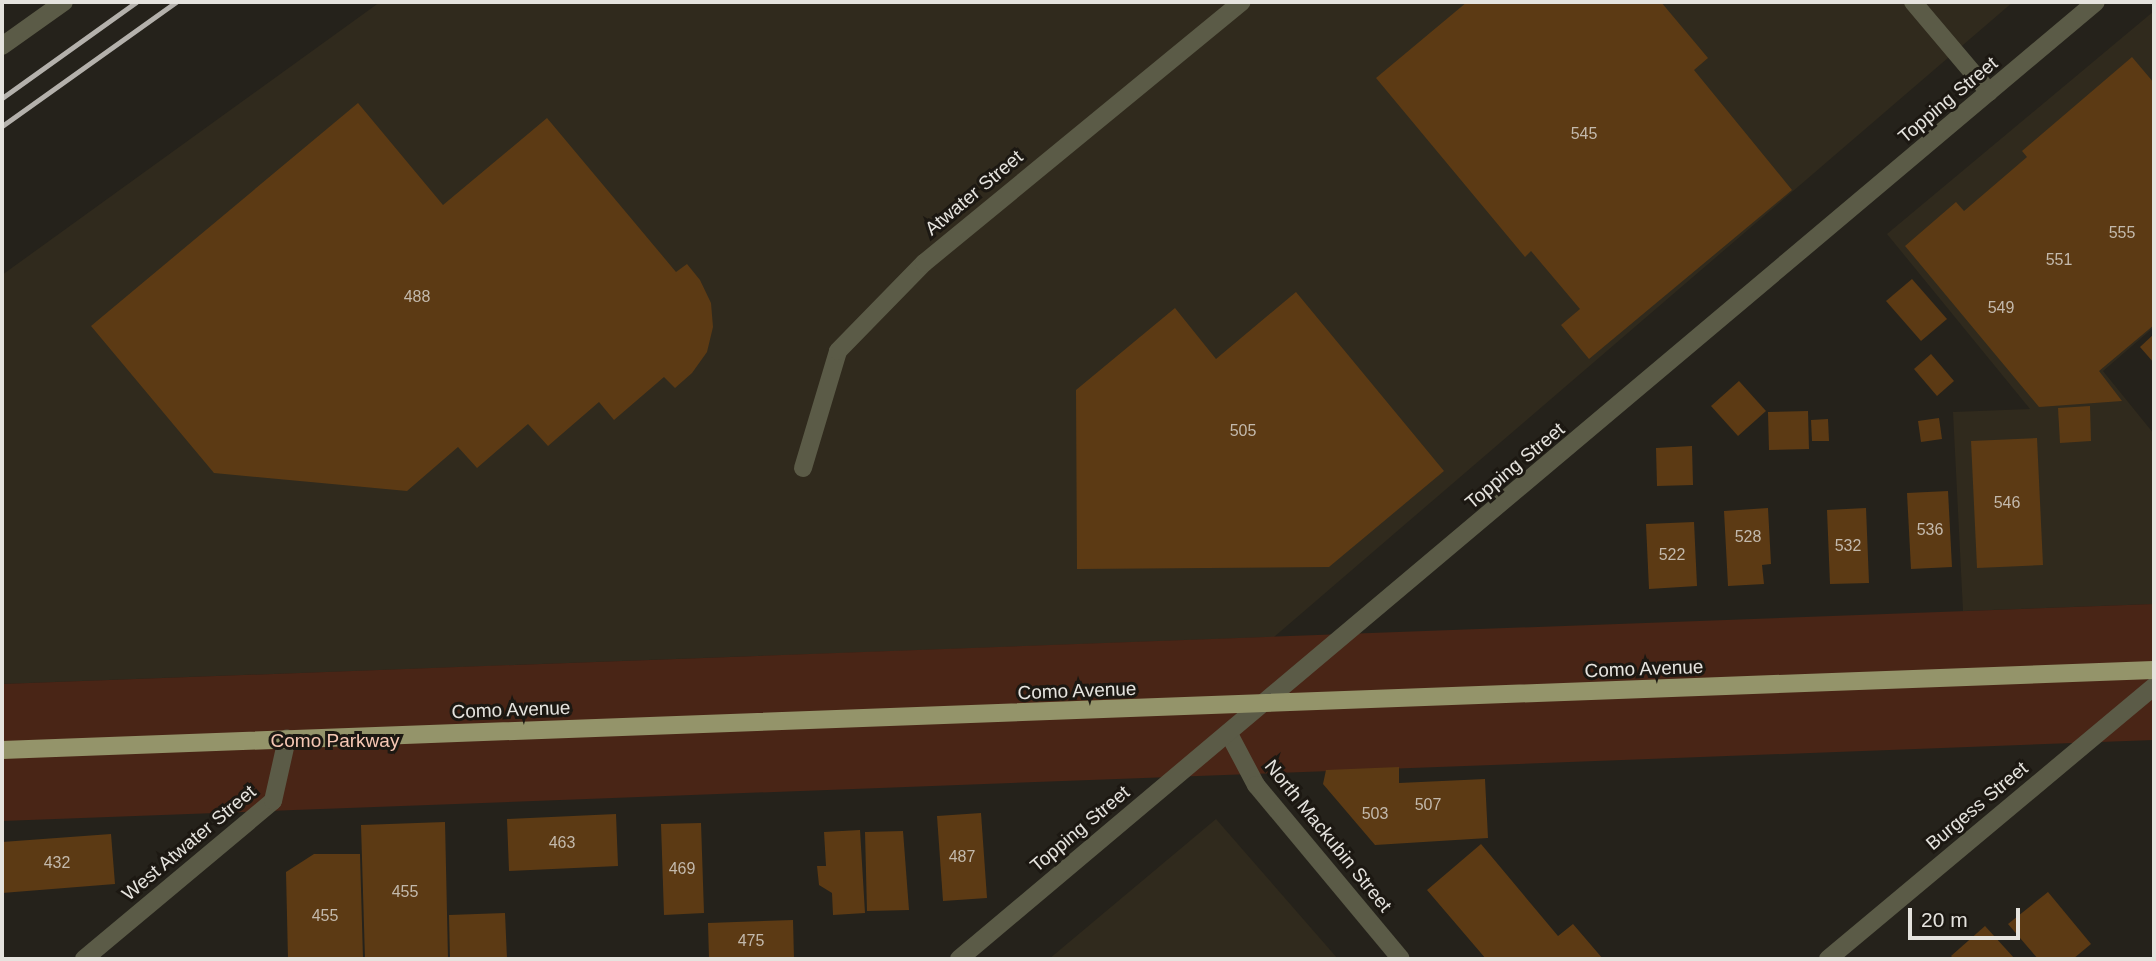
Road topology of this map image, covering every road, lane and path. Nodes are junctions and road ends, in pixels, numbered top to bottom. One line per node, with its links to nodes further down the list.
1 (64, 2): 5 (street)
2 (1242, 2): 7 (street, Atwater Street)
3 (1913, 2): 6 (street)
4 (2096, 2): 6 (street, Topping Street)
5 (2, 46)
6 (1989, 92): 10 (street, Topping Street)
7 (803, 468)
8 (2154, 670): 10 (main road, Como Avenue)
9 (2154, 686): 17 (street, Burgess Street)
10 (1265, 705): 11 (street, Topping Street); 12 (main road, Como Avenue)
11 (1229, 734): 15 (street, Topping Street); 16 (street, North Mackubin Street)
12 (287, 739): 13 (main road, Como Avenue); 14 (street, West Atwater Street)
13 (2, 750)
14 (85, 959)
15 (959, 959)
16 (1401, 959)
17 (1828, 959)

